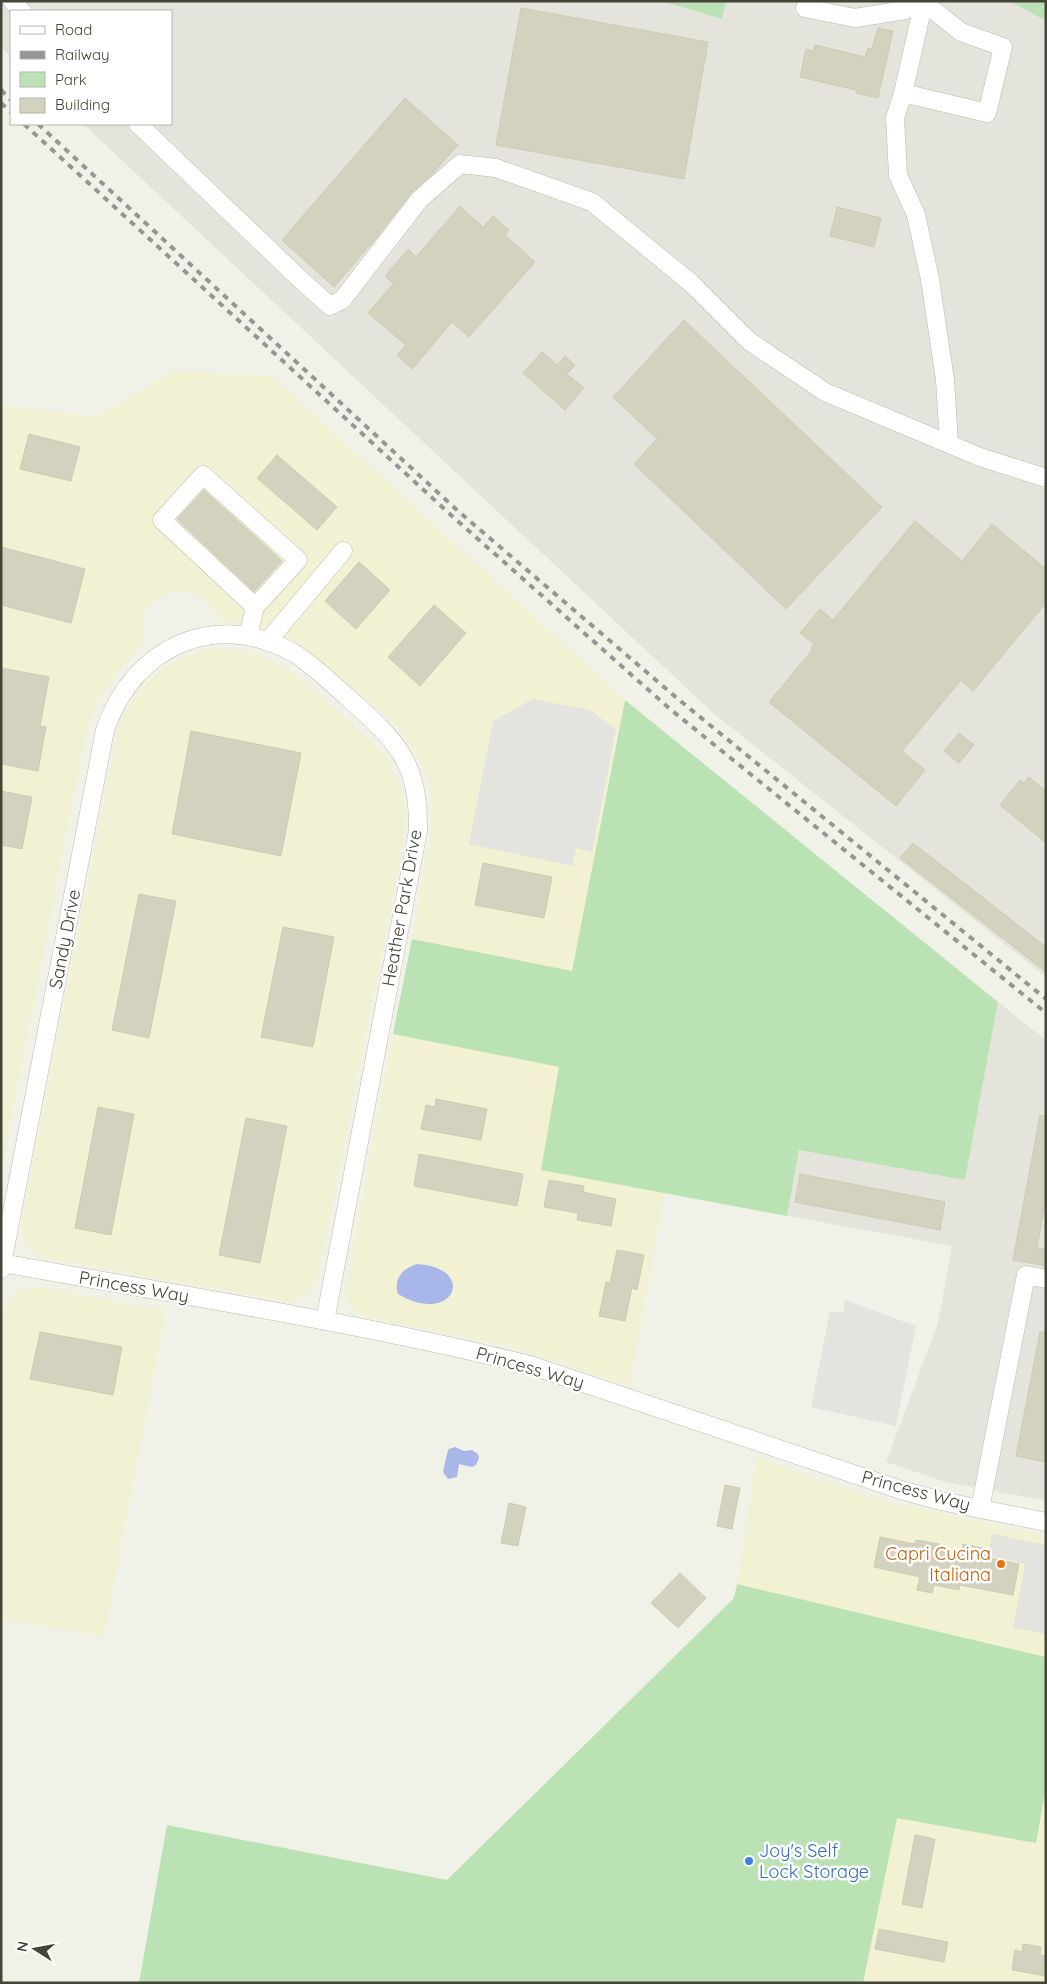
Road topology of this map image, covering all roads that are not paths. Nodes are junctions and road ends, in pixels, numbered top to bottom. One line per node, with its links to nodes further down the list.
1 (12, 1): 4 (street)
2 (923, 2): 3 (street); 5 (street); 5 (street)
3 (805, 8)
4 (21, 10)
5 (903, 93): 7 (street)
6 (139, 125): 7 (street)
7 (949, 443): 8 (street)
8 (1046, 478)
9 (344, 551): 13 (street)
10 (255, 607): 10 (street); 12 (street)
11 (182, 635): 12 (street, Heather Park Drive); 14 (street, Sandy Drive)
12 (248, 636): 13 (street, Heather Park Drive)
13 (268, 641): 16 (street, Heather Park Drive)
14 (2, 1266): 16 (street, Princess Way)
15 (1046, 1279): 17 (street)
16 (325, 1321): 17 (street, Princess Way)
17 (980, 1509): 18 (street, Princess Way)
18 (1046, 1522)

